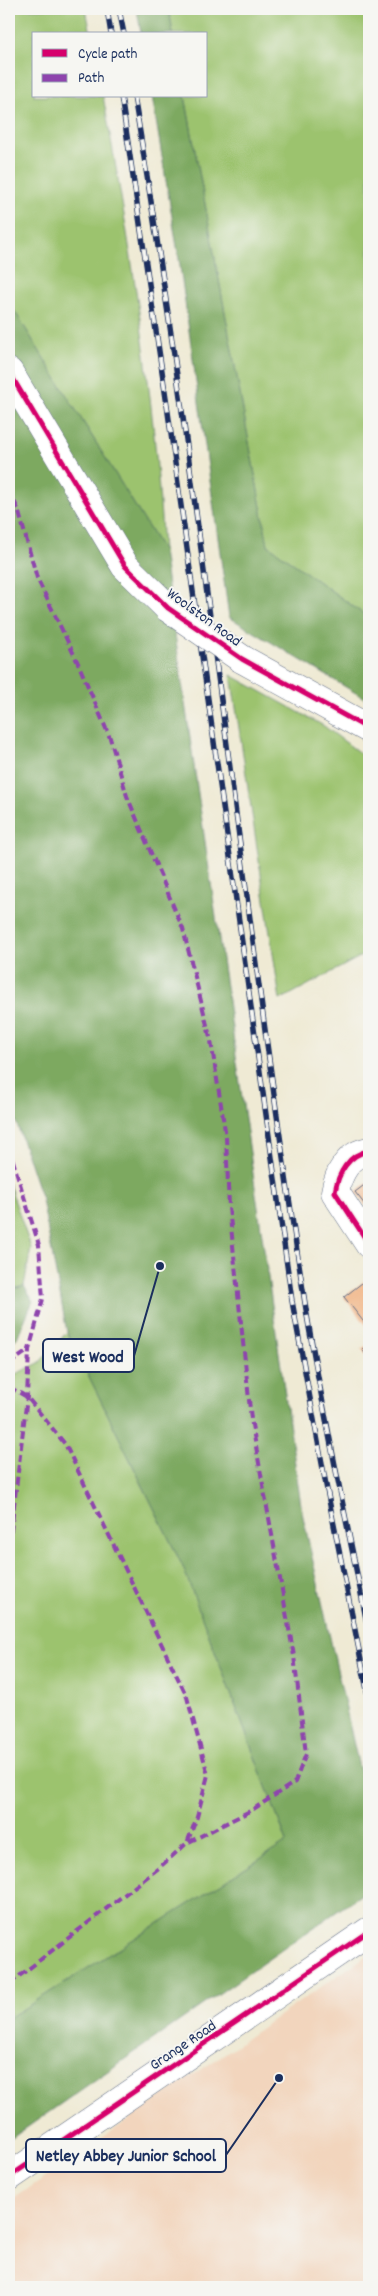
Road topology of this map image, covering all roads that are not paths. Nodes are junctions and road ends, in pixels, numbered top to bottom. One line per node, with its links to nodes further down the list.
1 (9, 372): 2 (street, Woolston Road, bridge)
2 (369, 729)
3 (369, 1151): 4 (street)
4 (369, 1244)
5 (369, 1931): 6 (street, Grange Road)
6 (9, 2178)

